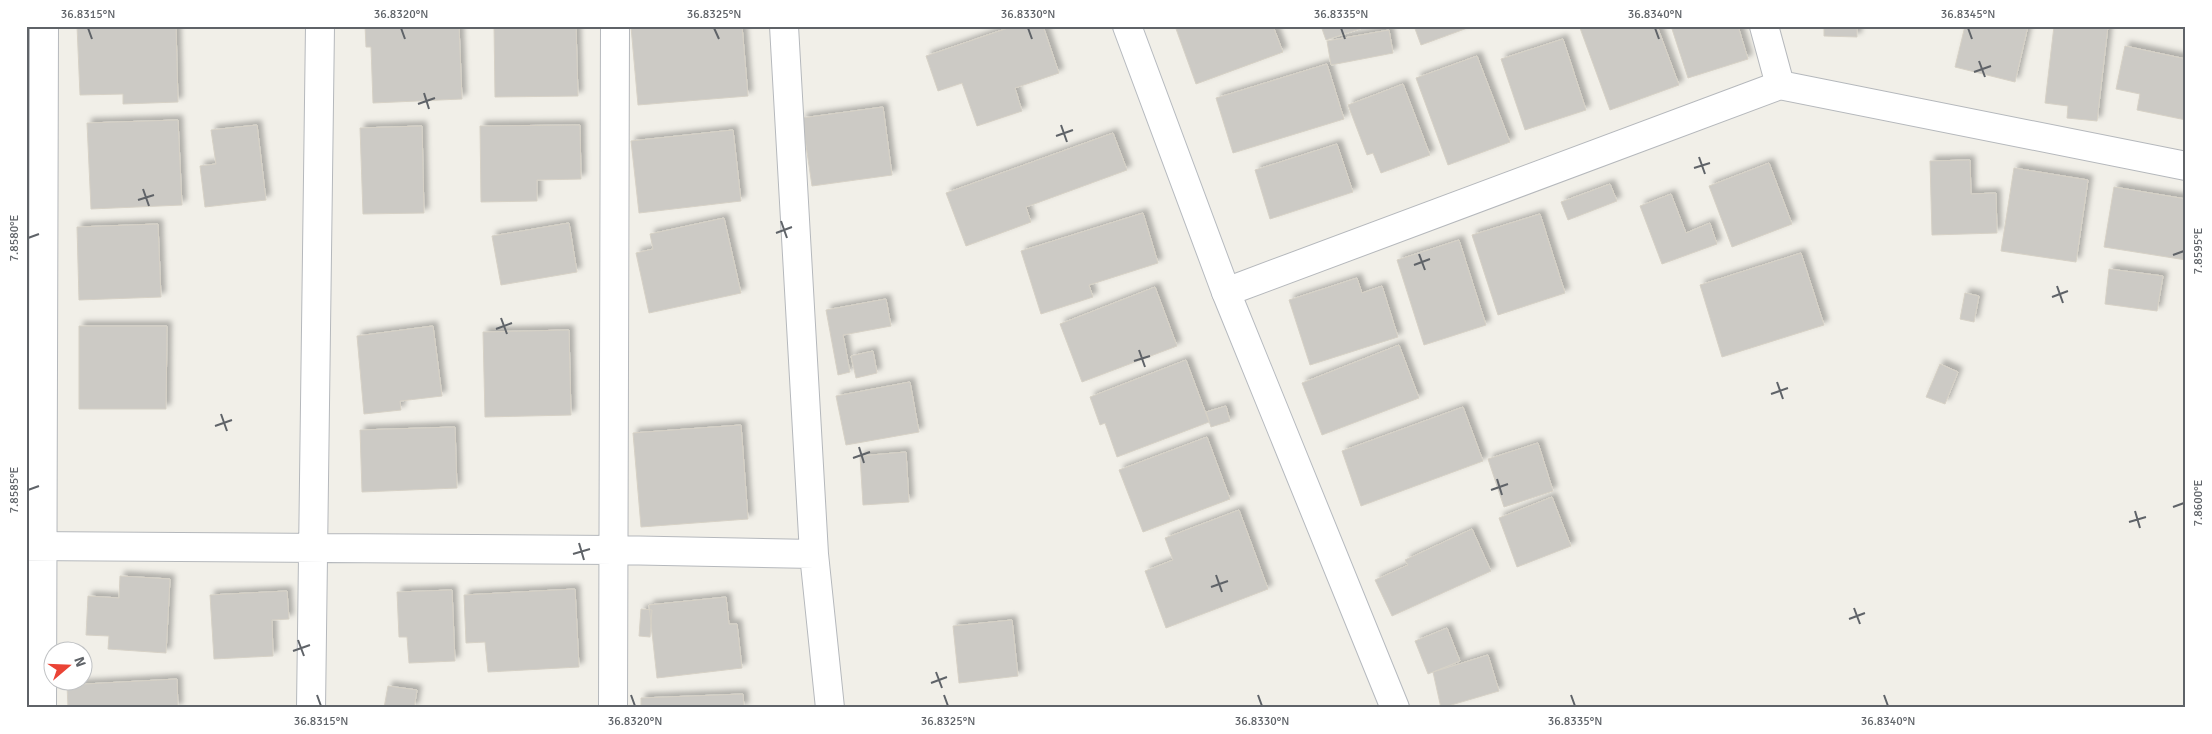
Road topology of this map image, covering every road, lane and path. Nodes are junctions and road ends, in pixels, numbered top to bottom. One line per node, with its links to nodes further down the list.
1 (44, 26): 10 (street)
2 (320, 26): 11 (street)
3 (615, 26): 12 (street)
4 (784, 26): 13 (street)
5 (1127, 26): 9 (street)
6 (1764, 26): 7 (street)
7 (1780, 85): 8 (street); 9 (street)
8 (2186, 166)
9 (1226, 292): 18 (street)
10 (34, 546): 11 (street); 14 (street)
11 (313, 548): 12 (street); 15 (street)
12 (614, 550): 13 (street); 16 (street)
13 (814, 554): 17 (street)
14 (42, 708)
15 (311, 708)
16 (613, 708)
17 (830, 708)
18 (1396, 708)

